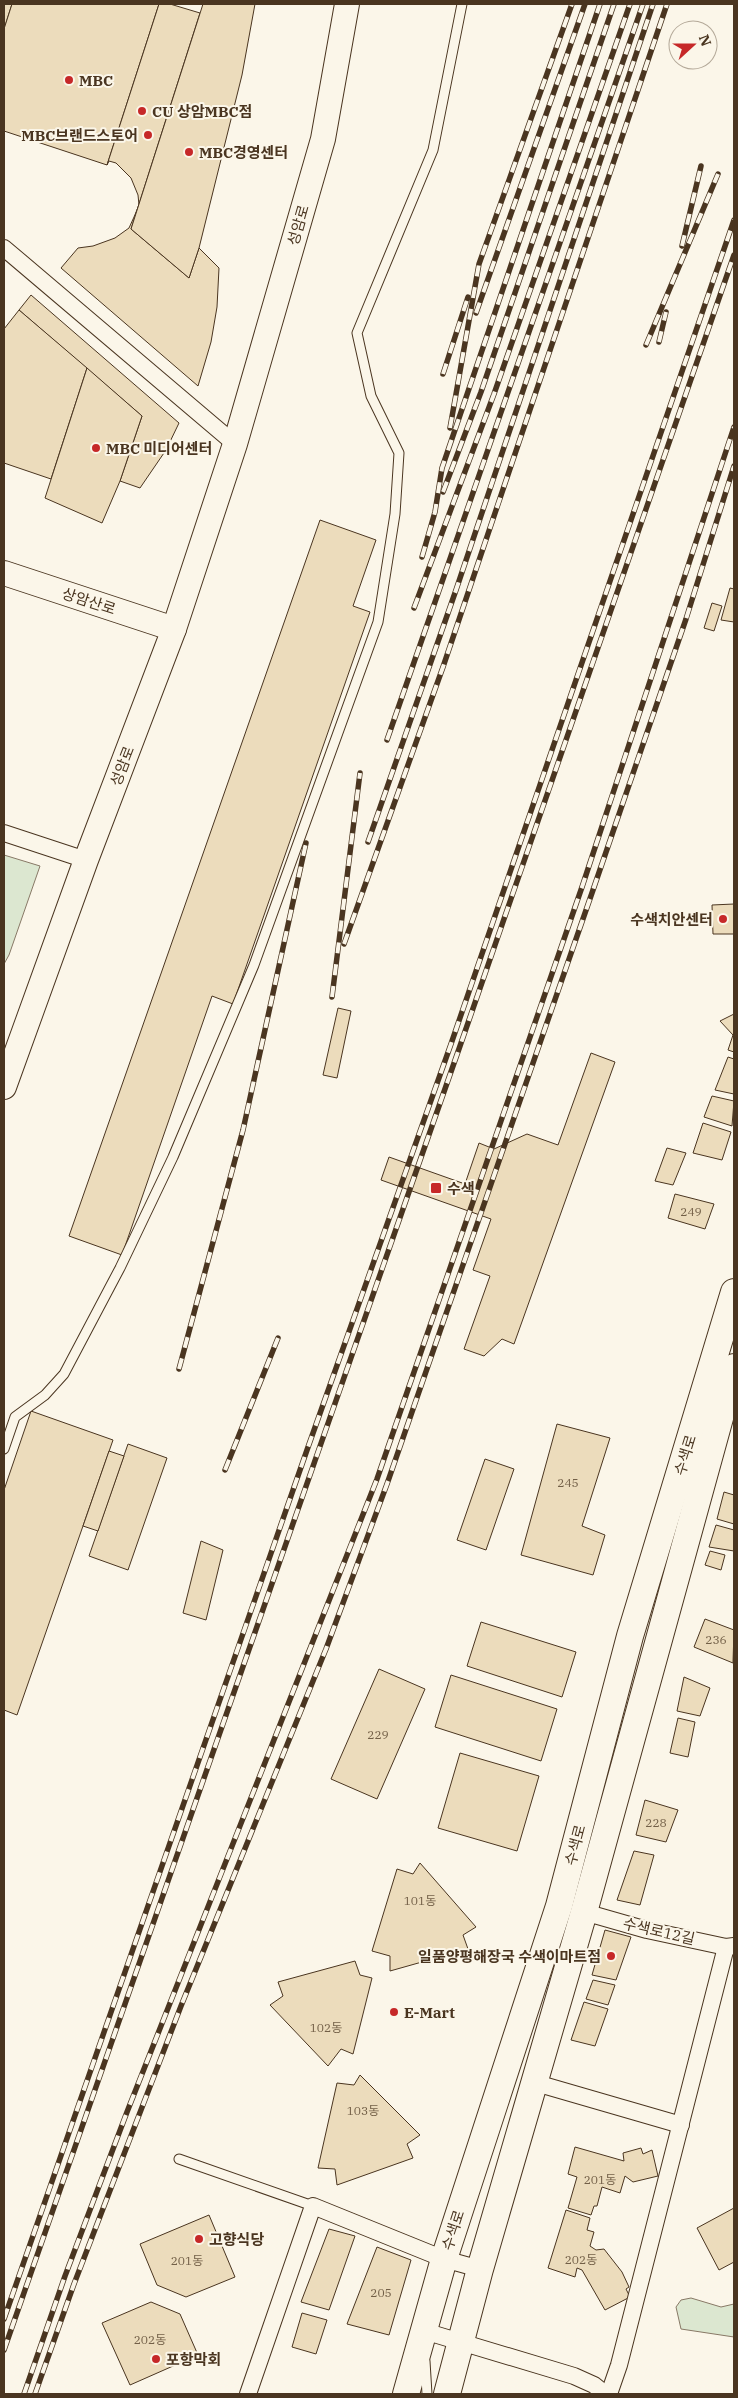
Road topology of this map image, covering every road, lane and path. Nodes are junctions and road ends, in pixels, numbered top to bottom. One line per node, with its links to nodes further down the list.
1 (347, 4): 4 (main road, 성암로)
2 (462, 4): 12 (lane)
3 (4, 248): 4 (street)
4 (235, 444): 6 (main road, 성암로)
5 (4, 573): 6 (main road, 상암산로)
6 (174, 628): 8 (main road, 성암로)
7 (4, 833): 8 (street)
8 (86, 860): 9 (main road, 성암로)
9 (4, 1087)
10 (734, 1292): 13 (main road, 수색로)
11 (734, 1367): 14 (main road, 수색로)
12 (4, 1449)
13 (610, 1712): 14 (main road); 21 (main road, 수색로)
14 (637, 1718): 15 (main road, 수색로)
15 (584, 1912): 16 (street, 수색로12길); 17 (main road, 수색로)
16 (730, 1946): 18 (street)
17 (536, 2083): 18 (street); 22 (main road, 수색로)
18 (681, 2125): 29 (street)
19 (179, 2159): 20 (lane)
20 (313, 2206): 21 (street); 25 (street)
21 (444, 2259): 22 (street); 23 (main road, 수색로)
22 (480, 2269): 24 (main road, 수색로)
23 (424, 2331): 24 (street); 26 (main road, 수색로); 27 (lane)
24 (460, 2342): 28 (main road, 수색로); 29 (street)
25 (248, 2394)
26 (406, 2394)
27 (427, 2394)
28 (447, 2394)
29 (607, 2394)

